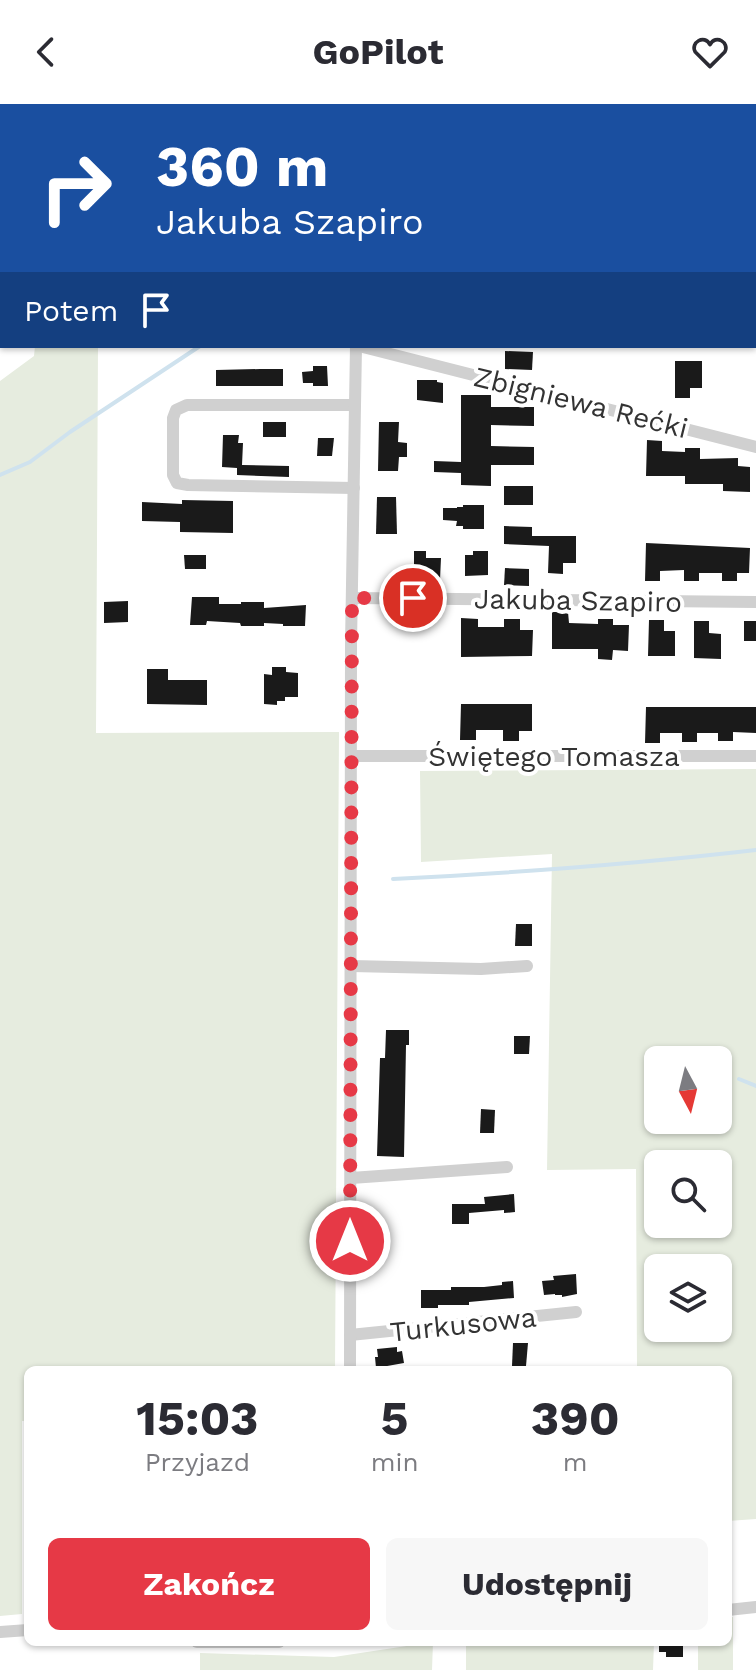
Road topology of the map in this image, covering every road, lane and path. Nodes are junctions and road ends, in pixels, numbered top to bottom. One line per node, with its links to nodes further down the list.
1 (357, 348): 3 (street)
2 (365, 348): 4 (street, Zbigniewa Rećki)
3 (355, 405): 5 (street); 5 (street)
4 (756, 447)
5 (354, 488): 6 (street)
6 (352, 598): 7 (street, Jakuba Szapiro); 8 (street)
7 (756, 602)
8 (351, 756): 9 (street, Świętego Tomasza); 10 (street)
9 (756, 756)
10 (352, 966): 11 (street); 13 (street)
11 (527, 966)
12 (507, 1167): 13 (street)
13 (351, 1178): 15 (street)
14 (576, 1312): 15 (street, Turkusowa)
15 (350, 1335): 16 (street)
16 (350, 1366)
17 (756, 1607): 18 (street)
18 (732, 1610)
19 (24, 1630): 20 (street)
20 (0, 1632)

